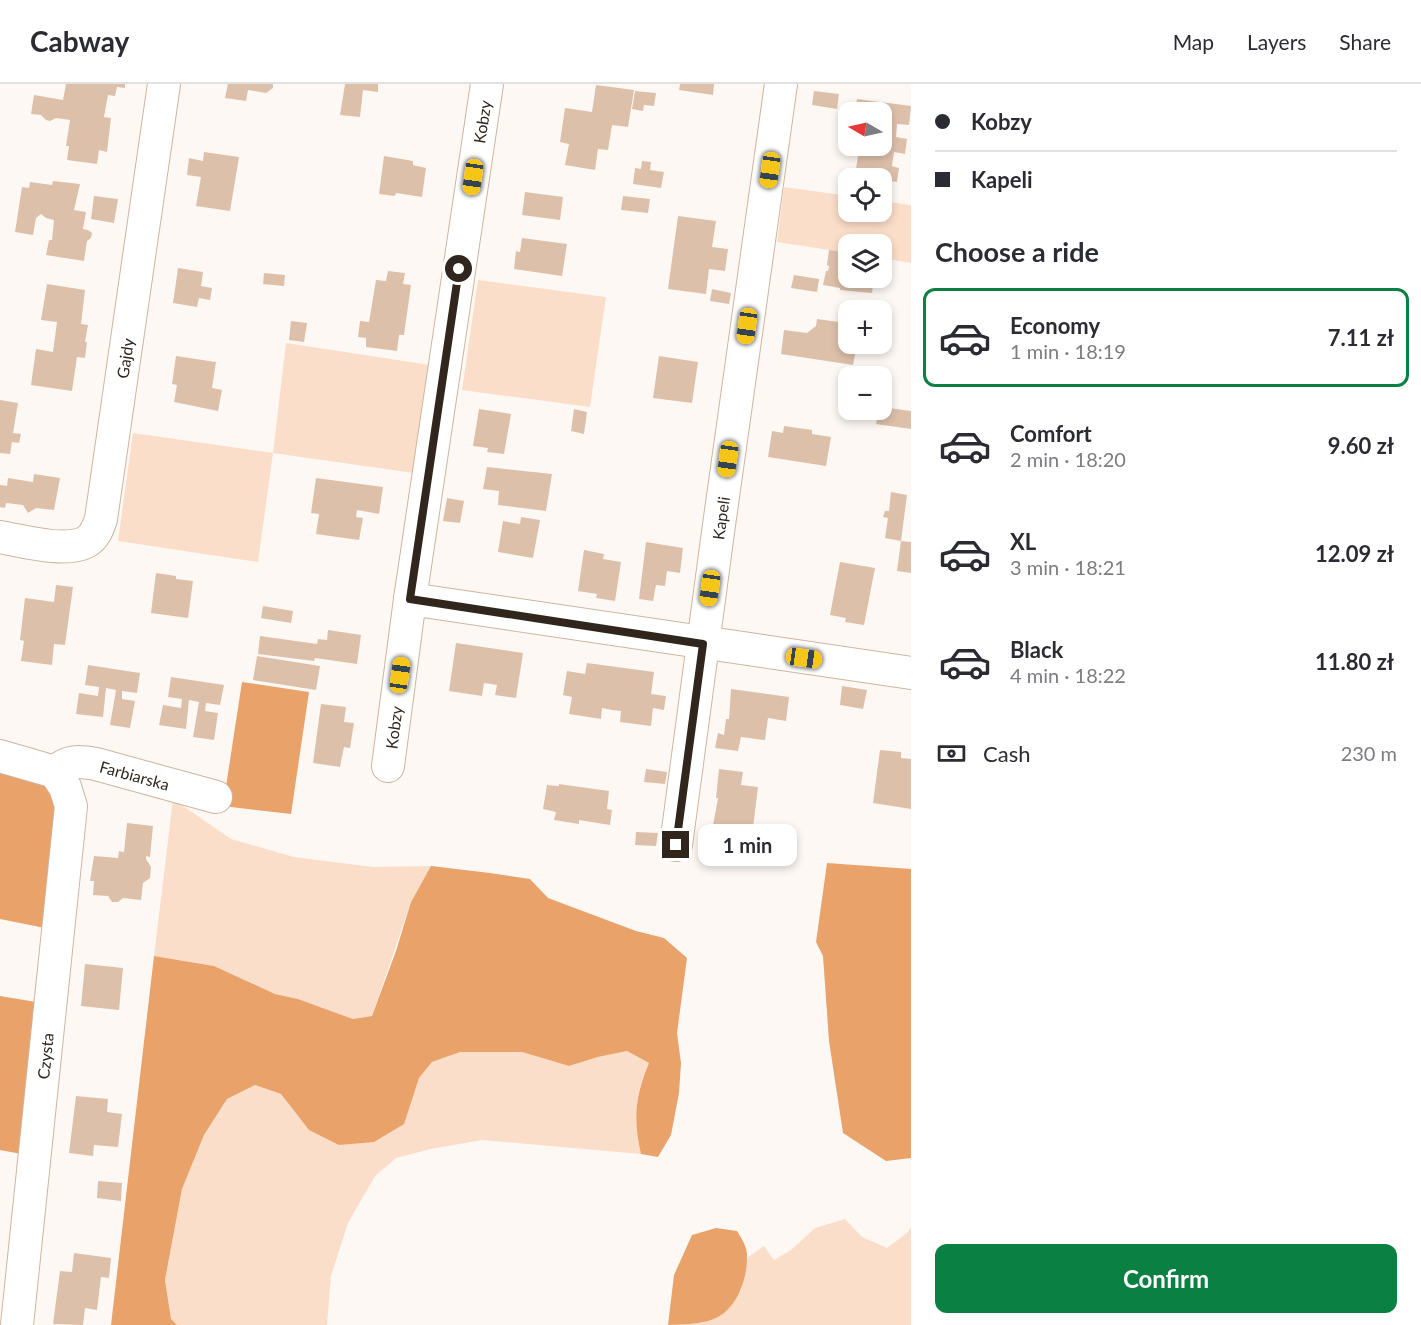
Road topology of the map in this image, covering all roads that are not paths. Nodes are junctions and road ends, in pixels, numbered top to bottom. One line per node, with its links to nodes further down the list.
1 (164, 84): 4 (street, Gajdy)
2 (487, 84): 5 (street, Kobzy)
3 (781, 84): 6 (street, Kapeli)
4 (0, 537)
5 (410, 599): 6 (street); 9 (street, Kobzy)
6 (703, 644): 7 (street); 12 (street, Kapeli)
7 (911, 673)
8 (0, 756): 10 (street)
9 (388, 766)
10 (60, 779): 11 (street, Farbiarska); 13 (street, Czysta)
11 (216, 797)
12 (676, 845)
13 (16, 1325)

